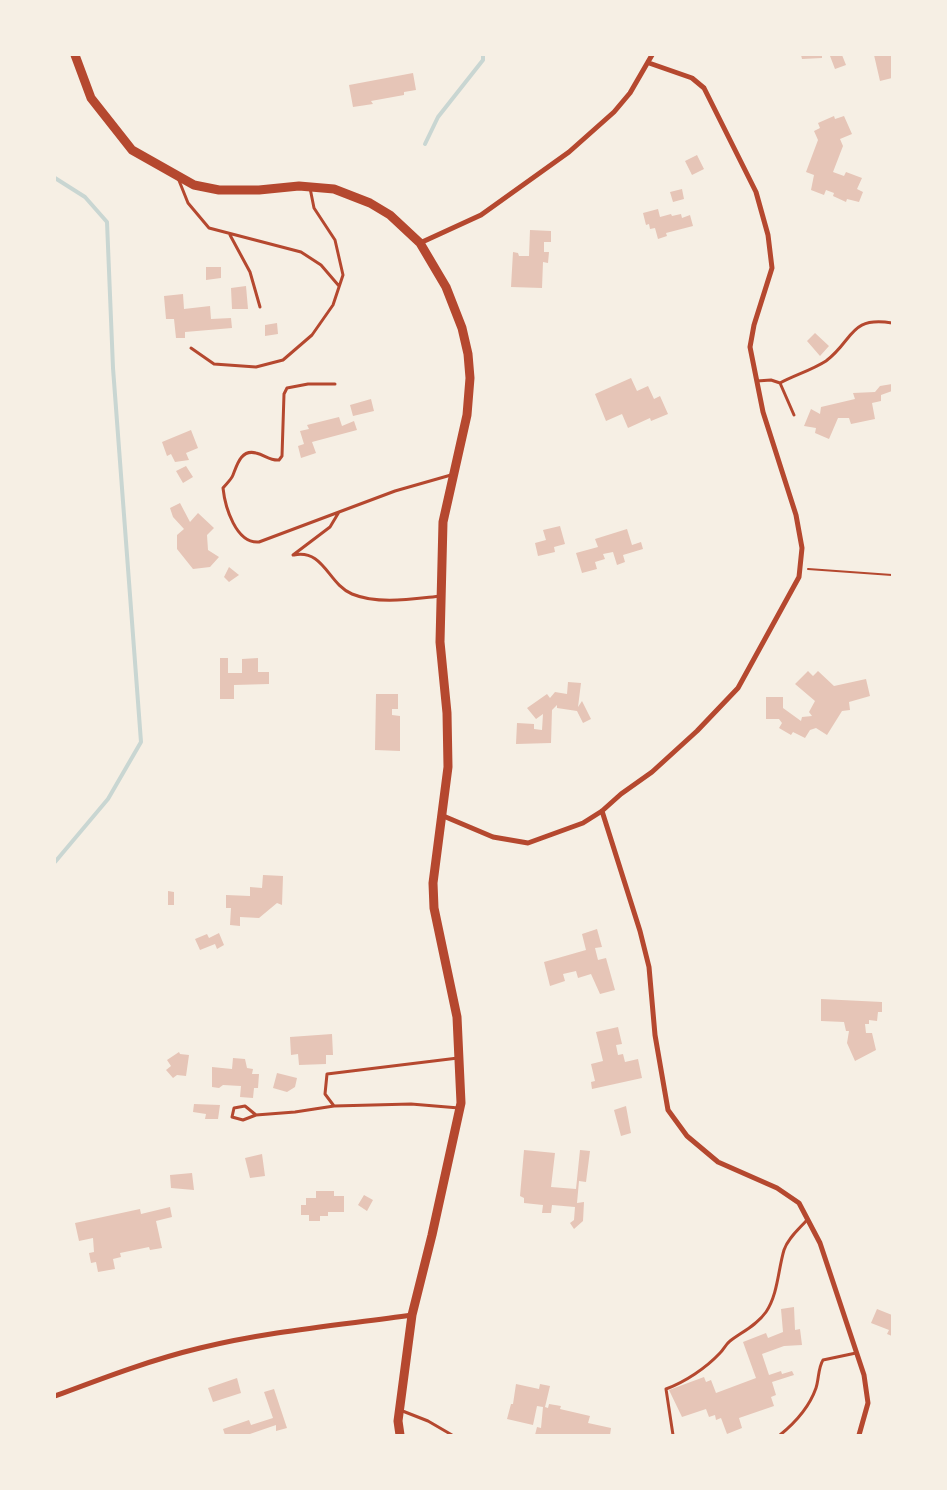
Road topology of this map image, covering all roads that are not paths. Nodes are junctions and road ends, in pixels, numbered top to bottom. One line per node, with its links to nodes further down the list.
1 (75, 55): 4 (main road)
2 (652, 55): 3 (street)
3 (649, 63): 7 (street); 12 (street)
4 (176, 175): 5 (main road); 6 (lane)
5 (310, 187): 7 (main road); 8 (lane)
6 (230, 234): 8 (lane); 9 (lane)
7 (420, 243): 16 (main road)
8 (339, 287): 11 (lane)
9 (260, 307)
10 (892, 323): 13 (lane)
11 (191, 348)
12 (757, 381): 13 (lane); 19 (street)
13 (780, 383): 15 (lane)
14 (335, 384): 17 (lane)
15 (794, 415)
16 (454, 474): 17 (lane); 18 (main road)
17 (339, 512): 18 (lane)
18 (441, 596): 20 (main road)
19 (602, 811): 20 (street); 25 (street)
20 (441, 815): 21 (main road)
21 (459, 1058): 22 (lane); 23 (main road)
22 (334, 1106): 23 (lane); 24 (lane)
23 (460, 1108): 26 (main road)
24 (256, 1115): 24 (lane)
25 (808, 1219): 27 (street); 32 (lane)
26 (412, 1315): 28 (street); 29 (main road)
27 (857, 1353): 33 (lane); 34 (street)
28 (55, 1396)
29 (399, 1410): 30 (main road); 31 (lane)
30 (400, 1435)
31 (452, 1435)
32 (673, 1435)
33 (780, 1435)
34 (859, 1435)

